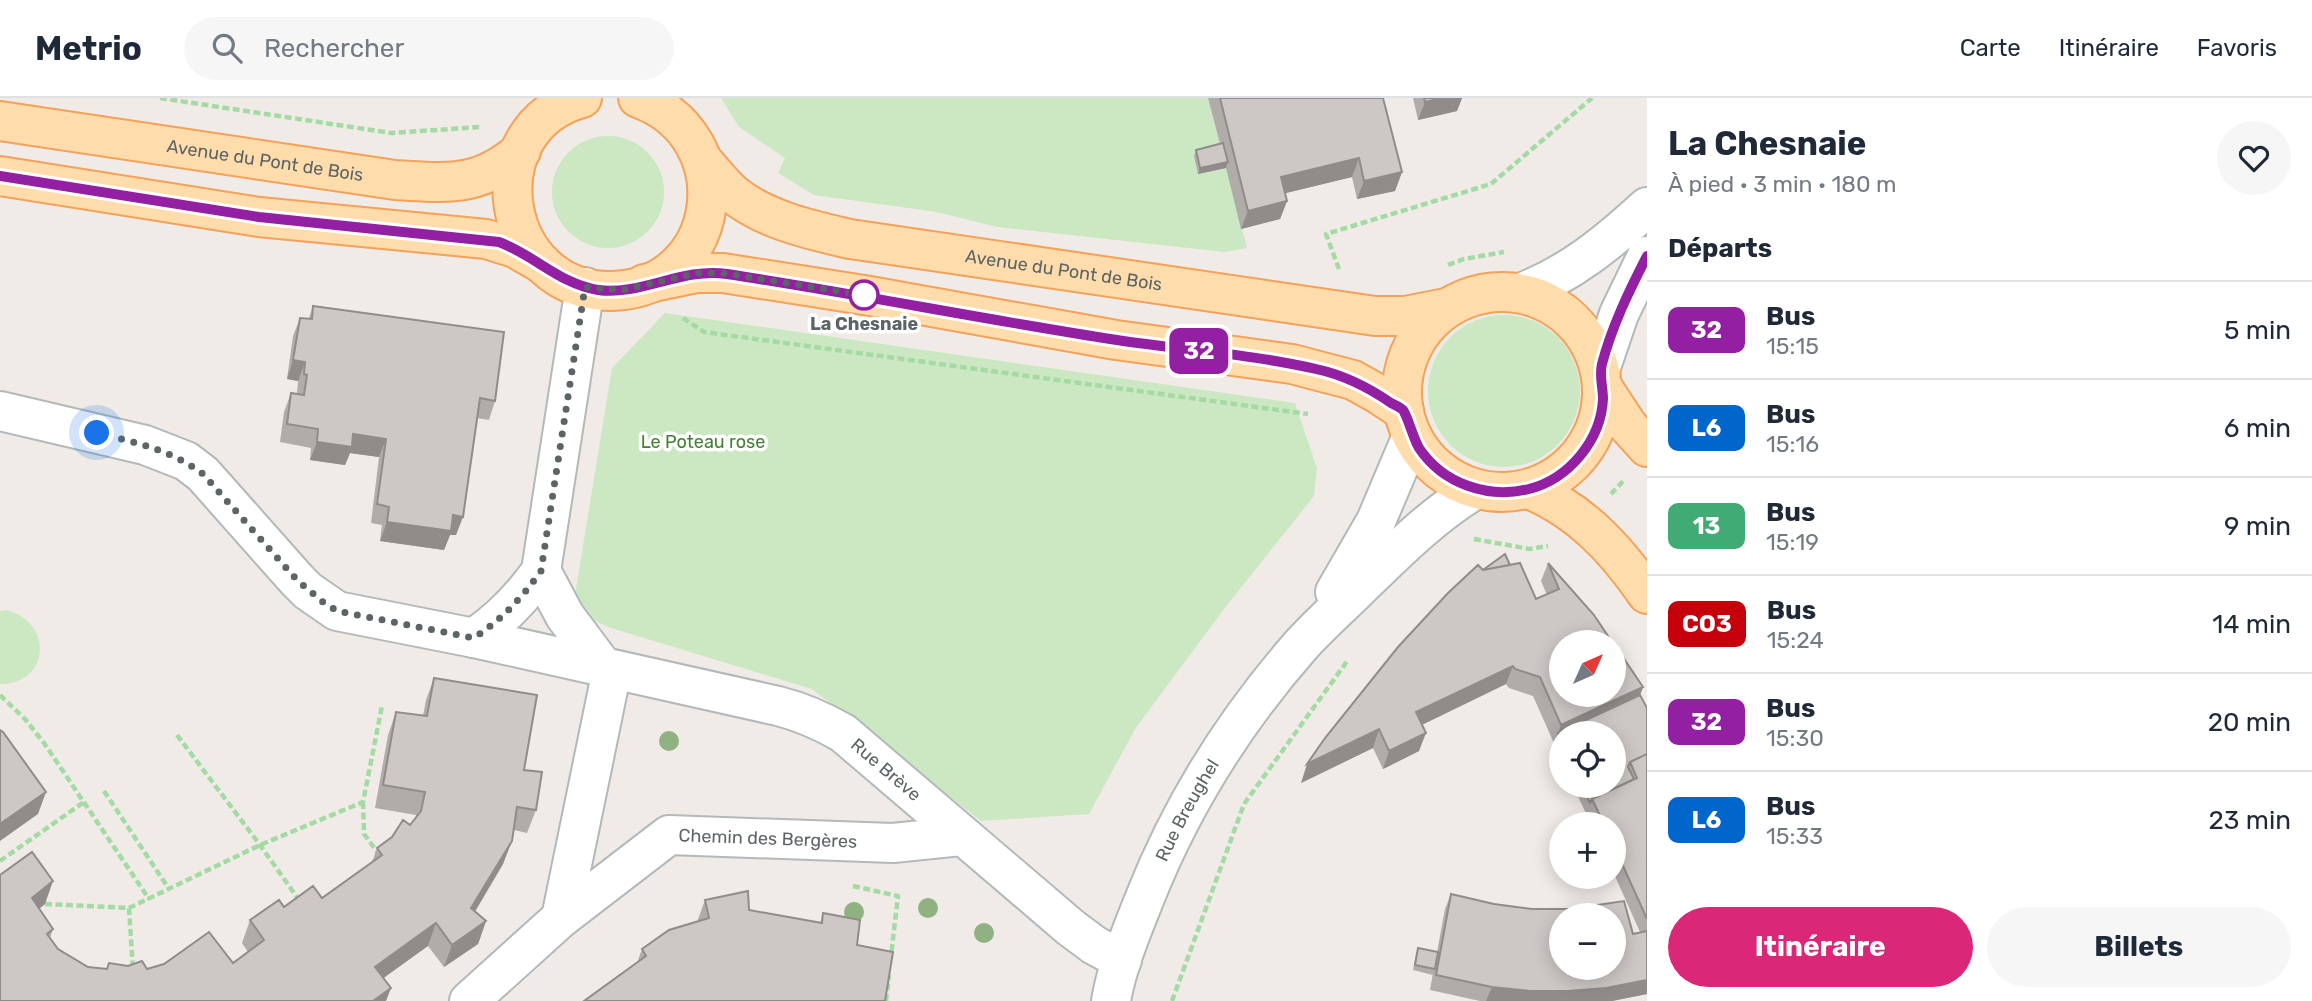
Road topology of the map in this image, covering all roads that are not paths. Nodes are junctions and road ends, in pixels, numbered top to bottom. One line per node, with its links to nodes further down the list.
1 (580, 98): 6 (main road, Avenue du Pont de Bois)
2 (638, 98): 7 (main road, Avenue du Pont de Bois)
3 (675, 98): 7 (street)
4 (0, 121): 5 (main road, Avenue du Pont de Bois)
5 (66, 131): 6 (main road, Avenue du Pont de Bois); 8 (main road)
6 (524, 144): 12 (main road)
7 (696, 148): 13 (main road); 16 (main road, Avenue du Pont de Bois)
8 (0, 156)
9 (0, 176): 12 (main road)
10 (1647, 207): 15 (street)
11 (1647, 256): 17 (street)
12 (545, 266): 14 (main road)
13 (640, 286): 14 (main road); 19 (main road)
14 (585, 287): 23 (street)
15 (1520, 293): 16 (main road); 17 (main road)
16 (1446, 308): 19 (main road)
17 (1601, 379): 20 (main road); 22 (main road)
18 (0, 411): 25 (street, Rue Brève)
19 (1408, 424): 21 (main road); 26 (street, Rue Breughel)
20 (1638, 461)
21 (1476, 489): 22 (main road); 26 (street, Rue Breughel)
22 (1529, 489): 24 (main road)
23 (541, 571): 25 (street); 27 (street)
24 (1647, 594)
25 (474, 638): 27 (street, Rue Brève)
26 (1304, 642): 30 (street, Rue Breughel)
27 (608, 669): 28 (street, Rue Brève); 29 (street)
28 (961, 836): 29 (street, Chemin des Bergères); 30 (street, Rue Brève)
29 (561, 918): 31 (street, Chemin des Bergères)
30 (1123, 989)
31 (469, 1001)

